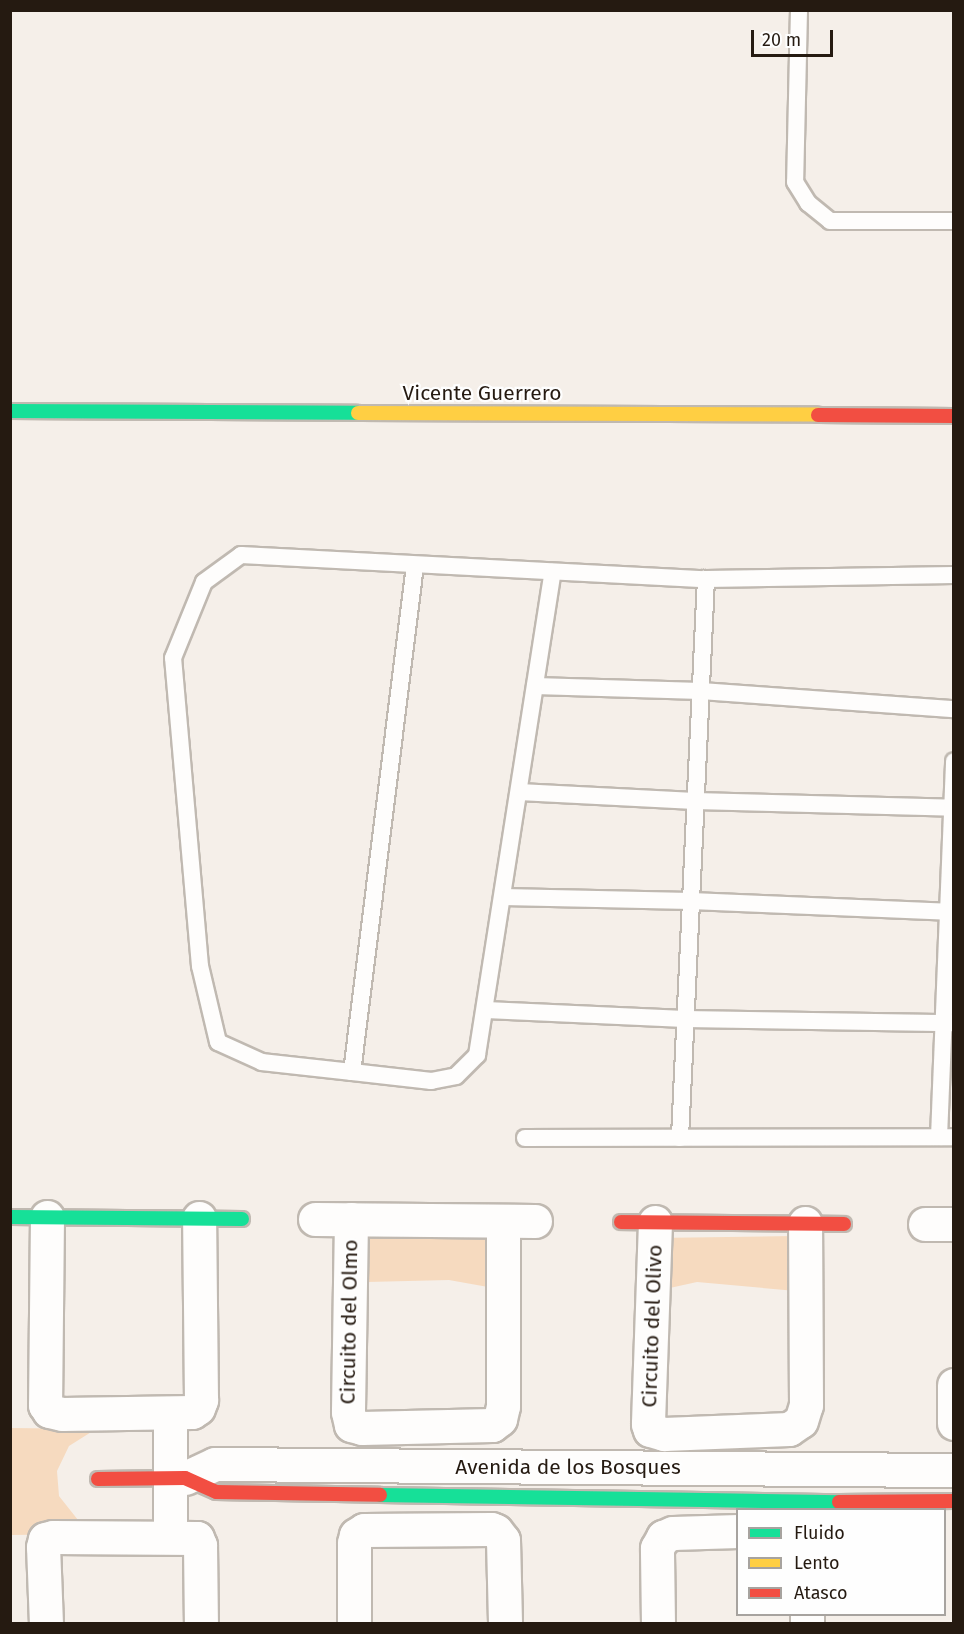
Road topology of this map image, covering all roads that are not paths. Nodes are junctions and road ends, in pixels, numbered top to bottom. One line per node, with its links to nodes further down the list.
1 (799, 10): 2 (lane)
2 (954, 221)
3 (10, 411): 4 (street, Vicente Guerrero)
4 (954, 416)
5 (415, 564): 6 (lane); 22 (lane); 22 (lane)
6 (553, 572): 8 (lane); 9 (lane)
7 (954, 575): 8 (lane)
8 (706, 579): 10 (lane)
9 (535, 686): 10 (lane); 13 (lane)
10 (701, 692): 11 (lane); 14 (lane)
11 (954, 708)
12 (954, 761): 15 (lane)
13 (519, 792): 14 (lane); 16 (lane)
14 (695, 801): 15 (lane); 17 (lane)
15 (952, 808): 18 (lane)
16 (503, 897): 17 (lane); 19 (lane)
17 (691, 901): 18 (lane); 20 (lane)
18 (951, 912): 21 (lane)
19 (486, 1010): 20 (lane); 22 (lane)
20 (685, 1019): 21 (lane); 25 (lane)
21 (948, 1023): 23 (lane)
22 (352, 1072)
23 (946, 1137): 25 (lane)
24 (525, 1138): 25 (lane)
25 (680, 1138)
26 (12, 1216): 27 (street)
27 (47, 1217): 28 (street); 37 (street)
28 (199, 1218): 29 (street); 37 (street)
29 (242, 1219)
30 (315, 1219): 31 (street, Circuito del Olmo)
31 (351, 1219): 39 (street, Circuito del Olmo); 39 (street, Circuito del Olmo)
32 (621, 1222): 33 (street, Circuito del Olivo)
33 (655, 1222): 34 (street, Circuito del Olivo); 40 (street, Circuito del Olivo)
34 (805, 1223): 35 (street, Circuito del Olivo); 40 (street)
35 (844, 1224)
36 (954, 1385): 38 (street)
37 (184, 1411): 43 (street)
38 (954, 1423)
39 (429, 1426): 45 (street)
40 (731, 1432): 41 (street)
41 (733, 1467): 42 (street, Avenida de los Bosques); 45 (street, Avenida de los Bosques); 48 (street)
42 (954, 1470)
43 (178, 1478): 44 (street, Avenida de los Bosques); 45 (street, Avenida de los Bosques); 50 (street)
44 (98, 1479)
45 (430, 1480): 48 (street, Avenida de los Bosques); 49 (street)
46 (954, 1501): 47 (street, Avenida de los Bosques)
47 (877, 1508)
48 (734, 1521): 55 (street)
49 (431, 1530): 53 (street); 54 (street)
50 (184, 1538): 51 (street); 52 (street)
51 (46, 1623)
52 (201, 1623)
53 (354, 1623)
54 (505, 1623)
55 (658, 1623)

